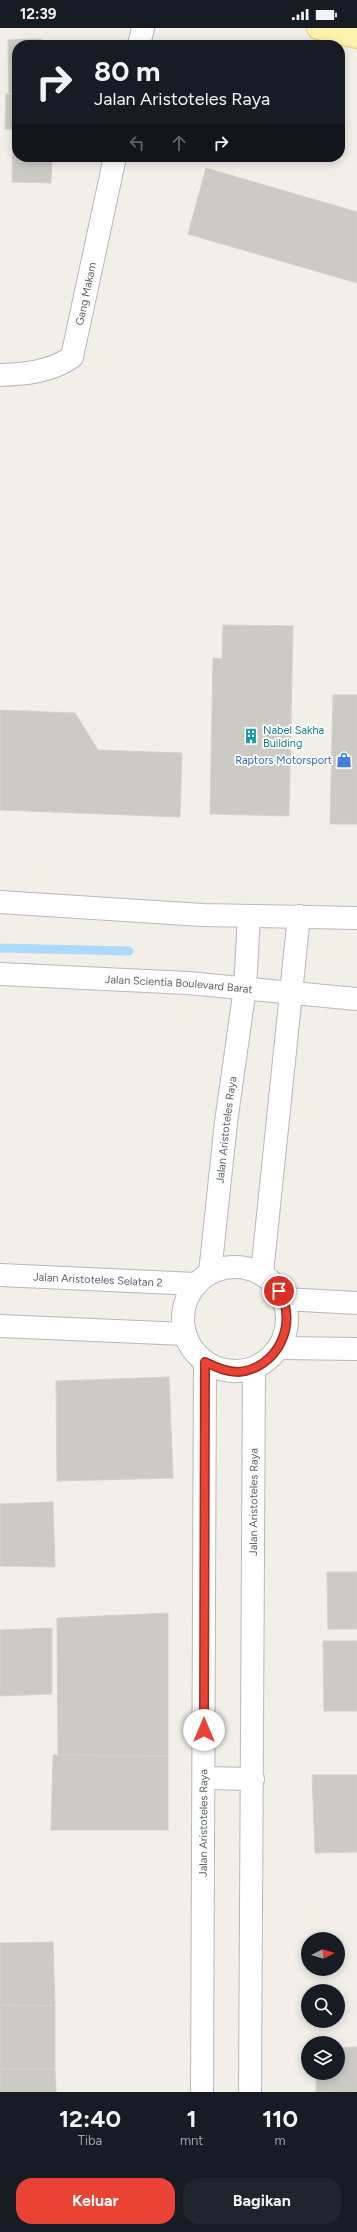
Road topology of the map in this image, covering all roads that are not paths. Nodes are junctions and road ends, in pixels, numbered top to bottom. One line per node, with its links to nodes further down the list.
1 (143, 28): 4 (street)
2 (318, 28): 3 (main road)
3 (357, 37)
4 (140, 40)
5 (114, 162): 6 (street, Gang Makam)
6 (0, 376)
7 (0, 902): 8 (street)
8 (249, 916): 9 (street); 12 (street, Jalan Aristoteles Raya)
9 (299, 916): 10 (street); 13 (street)
10 (357, 918)
11 (0, 974): 12 (street, Jalan Scientia Boulevard Barat)
12 (245, 988): 13 (street, Jalan Scientia Boulevard Barat); 17 (street, Jalan Aristoteles Raya)
13 (291, 992): 14 (street, Jalan Scientia Boulevard Barat); 15 (street)
14 (357, 999)
15 (262, 1273): 17 (street, Jalan Aristoteles Raya); 18 (street, Jalan Aristoteles Raya)
16 (0, 1275): 17 (street, Jalan Aristoteles Selatan 2)
17 (203, 1278): 21 (street, Jalan Aristoteles Raya)
18 (284, 1299): 19 (street); 22 (street, Jalan Aristoteles Raya)
19 (357, 1303)
20 (0, 1326): 21 (street)
21 (185, 1334): 24 (street, Jalan Aristoteles Raya)
22 (279, 1348): 23 (street); 25 (street, Jalan Aristoteles Raya)
23 (357, 1349)
24 (205, 1362): 25 (street, Jalan Aristoteles Raya); 26 (street, Jalan Aristoteles Raya)
25 (254, 1368): 27 (street, Jalan Aristoteles Raya)
26 (204, 1778): 27 (street); 28 (street, Jalan Aristoteles Raya)
27 (253, 1779): 29 (street, Jalan Aristoteles Raya)
28 (202, 2092)
29 (250, 2092)

